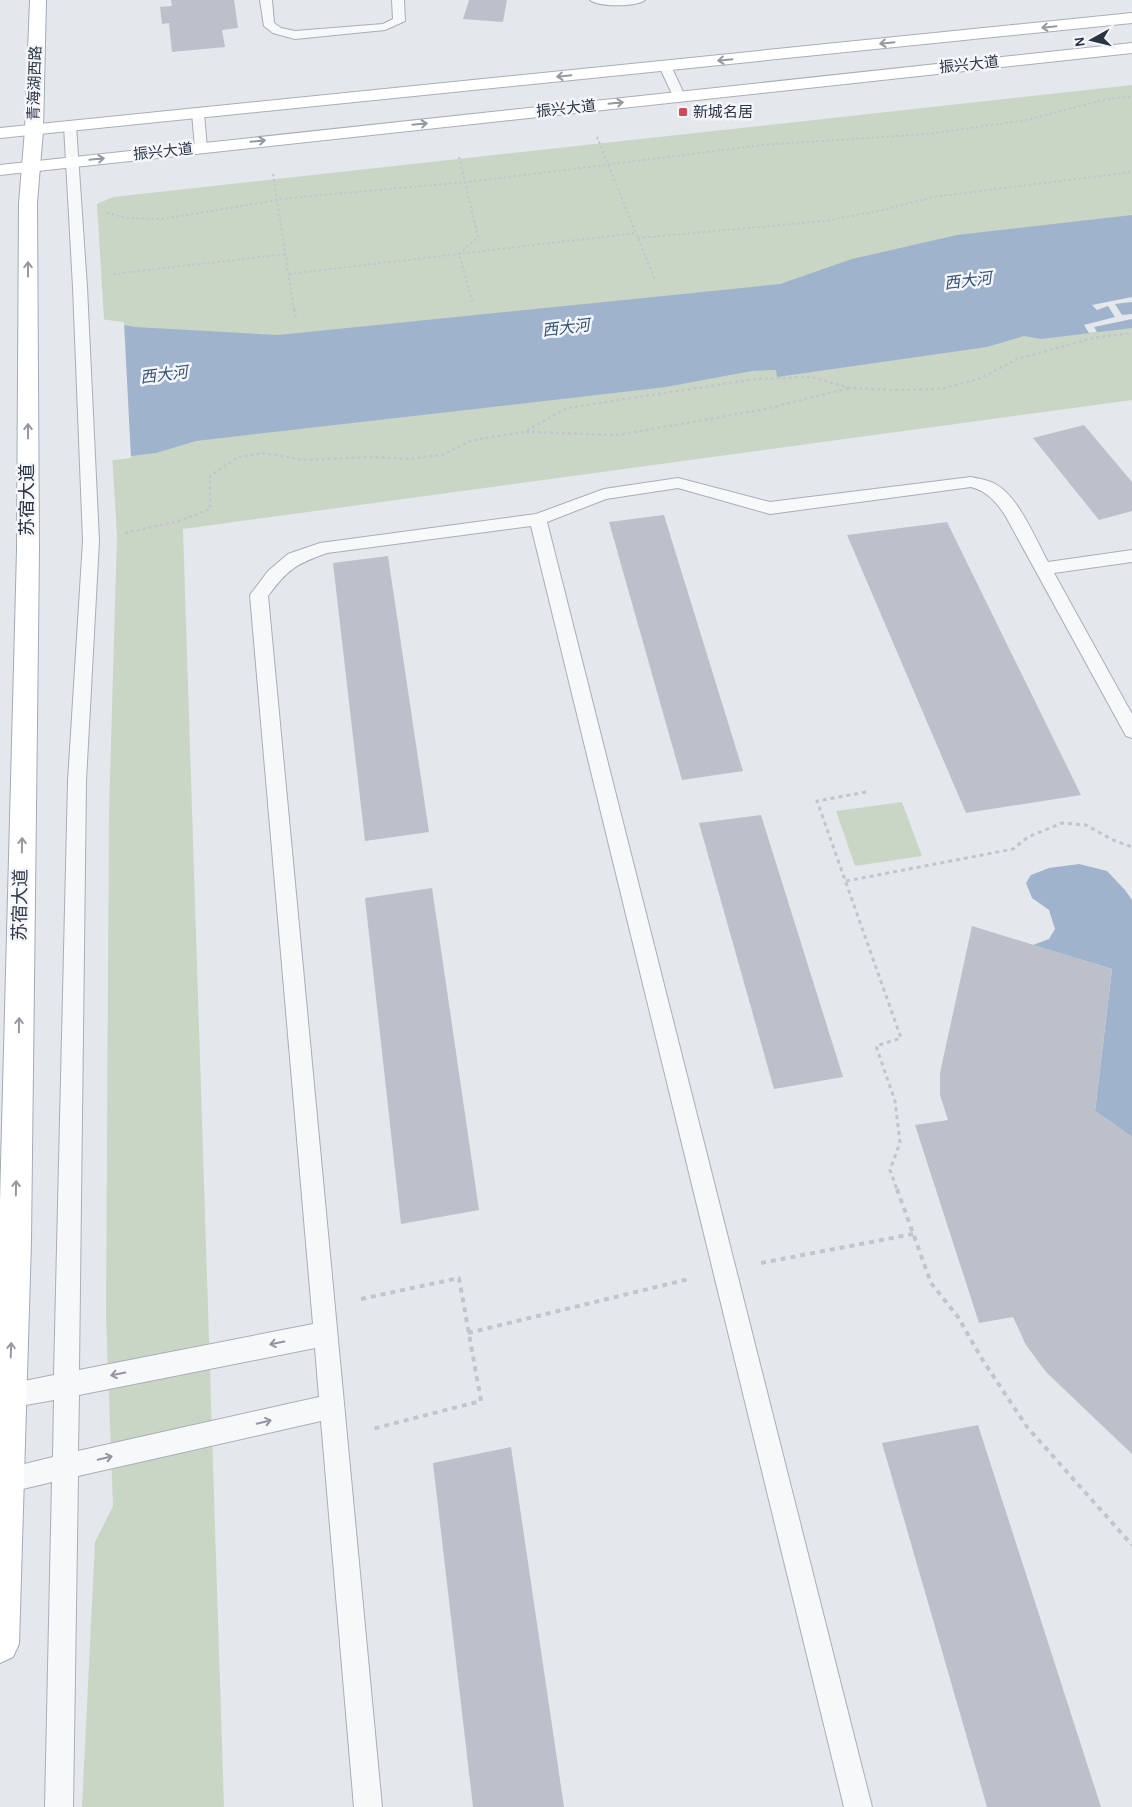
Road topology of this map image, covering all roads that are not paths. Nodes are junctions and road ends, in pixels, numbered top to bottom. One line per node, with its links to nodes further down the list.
1 (38, 0): 12 (main road, 青海湖西路)
2 (266, 0): 3 (lane)
3 (398, 0)
4 (596, 0): 5 (lane)
5 (639, 0)
6 (1132, 18): 8 (main road, 振兴大道, one-way to 8)
7 (1132, 48): 9 (main road, 振兴大道)
8 (665, 66): 9 (lane); 10 (main road, 振兴大道, one-way to 10)
9 (679, 96): 14 (main road, 振兴大道, one-way to 9)
10 (198, 113): 11 (main road, 振兴大道); 14 (lane)
11 (70, 126): 12 (main road, 振兴大道); 15 (lane)
12 (34, 130): 13 (main road, 振兴大道); 16 (main road, 青海湖西路)
13 (0, 133)
14 (201, 148): 15 (main road, 振兴大道, one-way to 14)
15 (71, 162): 16 (main road, 振兴大道); 23 (lane)
16 (31, 166): 17 (main road, 振兴大道); 24 (main road, 苏宿大道, one-way to 16)
17 (0, 170)
18 (538, 518): 20 (lane); 22 (lane); 31 (lane)
19 (1132, 556): 20 (lane)
20 (1044, 569): 21 (lane)
21 (1132, 731)
22 (325, 1334): 23 (lane, one-way to 23); 25 (lane)
23 (67, 1384): 24 (lane); 26 (lane)
24 (9, 1396): 27 (main road, 苏宿大道)
25 (332, 1406): 26 (lane, one-way to 25); 30 (lane)
26 (65, 1467): 27 (lane); 29 (lane)
27 (6, 1480): 28 (main road, 苏宿大道)
28 (0, 1644)
29 (58, 1807)
30 (368, 1807)
31 (858, 1807)

